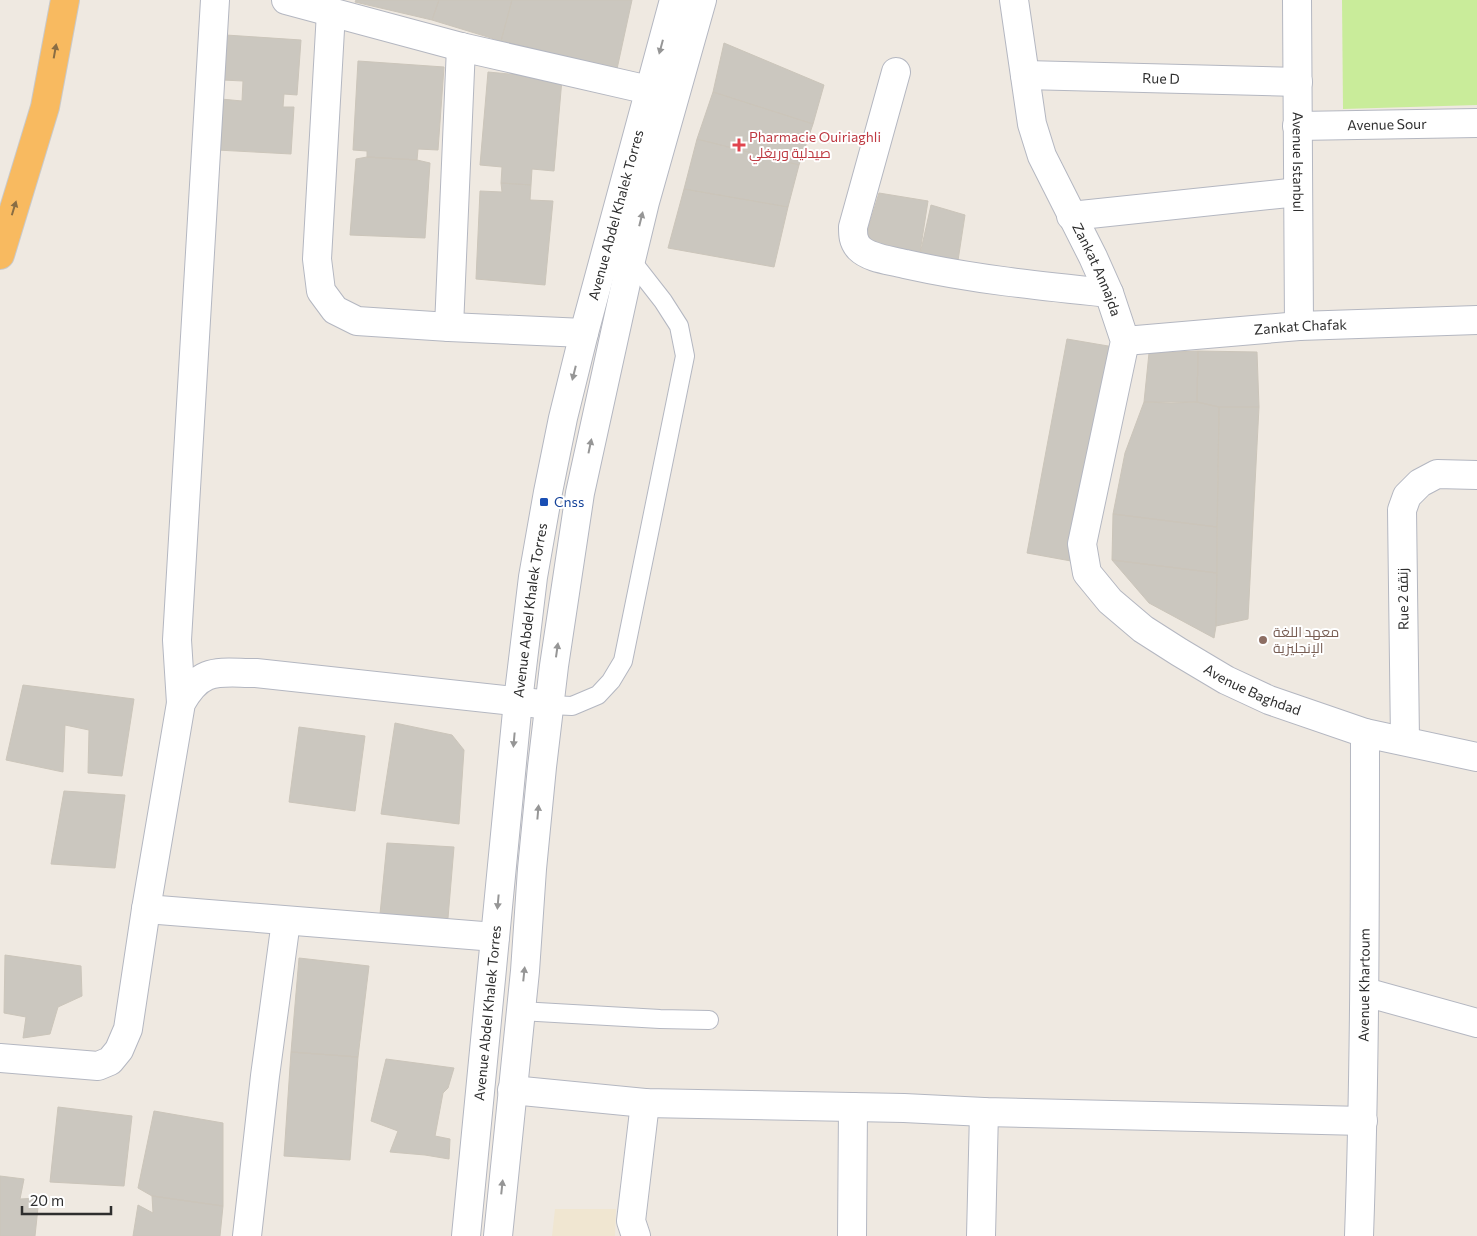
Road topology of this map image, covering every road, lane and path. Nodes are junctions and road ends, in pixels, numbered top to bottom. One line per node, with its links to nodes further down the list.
1 (65, 0): 18 (highway, one-way to 1)
2 (214, 0): 28 (street)
3 (286, 0): 8 (street)
4 (674, 0): 13 (street, Avenue Abdel Khalek Torres, one-way to 13)
5 (702, 0): 19 (street, Avenue Abdel Khalek Torres, one-way to 5)
6 (1014, 0): 11 (street, Zankat Annajda)
7 (1297, 0): 12 (street, Avenue Istanbul)
8 (331, 12): 9 (street); 23 (street)
9 (461, 47): 13 (street); 23 (street)
10 (896, 72): 20 (street)
11 (1025, 74): 12 (street, Rue D); 17 (street, Zankat Annajda)
12 (1298, 82): 15 (street, Avenue Istanbul)
13 (650, 90): 19 (street, Avenue Abdel Khalek Torres)
14 (1477, 123): 15 (street, Avenue Sour)
15 (1297, 126): 16 (street, Avenue Istanbul)
16 (1298, 192): 17 (street); 22 (street, Avenue Istanbul)
17 (1071, 216): 20 (street, Zankat Annajda)
18 (0, 255)
19 (619, 256): 24 (street, Avenue Abdel Khalek Torres); 29 (street, Avenue Abdel Khalek Torres, one-way to 19); 29 (lane)
20 (1109, 293): 25 (street, Zankat Annajda)
21 (1477, 320): 22 (street, Zankat Chafak)
22 (1299, 326): 25 (street, Zankat Chafak)
23 (449, 327): 24 (street)
24 (584, 333): 27 (street, Avenue Abdel Khalek Torres, one-way to 27)
25 (1125, 341): 30 (street, Avenue Baghdad)
26 (1477, 475): 31 (street, Rue 2 زنقة)
27 (518, 701): 28 (street); 29 (street); 35 (street, Avenue Abdel Khalek Torres, one-way to 35)
28 (181, 703): 33 (street)
29 (550, 705): 37 (street, Avenue Abdel Khalek Torres, one-way to 29)
30 (1365, 733): 31 (street, Avenue Baghdad); 36 (street, Avenue Khartoum)
31 (1405, 741): 32 (street, Avenue Baghdad)
32 (1477, 757)
33 (146, 909): 34 (street); 40 (street)
34 (286, 921): 35 (street); 46 (street)
35 (495, 937): 47 (street, Avenue Abdel Khalek Torres)
36 (1365, 992): 39 (street); 45 (street, Avenue Khartoum)
37 (520, 1010): 38 (lane); 41 (street, Avenue Abdel Khalek Torres)
38 (709, 1020)
39 (1477, 1023)
40 (0, 1058)
41 (512, 1090): 42 (street); 48 (street, Avenue Abdel Khalek Torres, one-way to 41)
42 (645, 1103): 43 (street); 49 (street)
43 (853, 1107): 44 (street); 50 (street)
44 (984, 1112): 45 (street); 51 (street)
45 (1363, 1121): 52 (street, Avenue Khartoum)
46 (247, 1236)
47 (466, 1236)
48 (498, 1236)
49 (636, 1236)
50 (852, 1236)
51 (981, 1236)
52 (1359, 1236)

